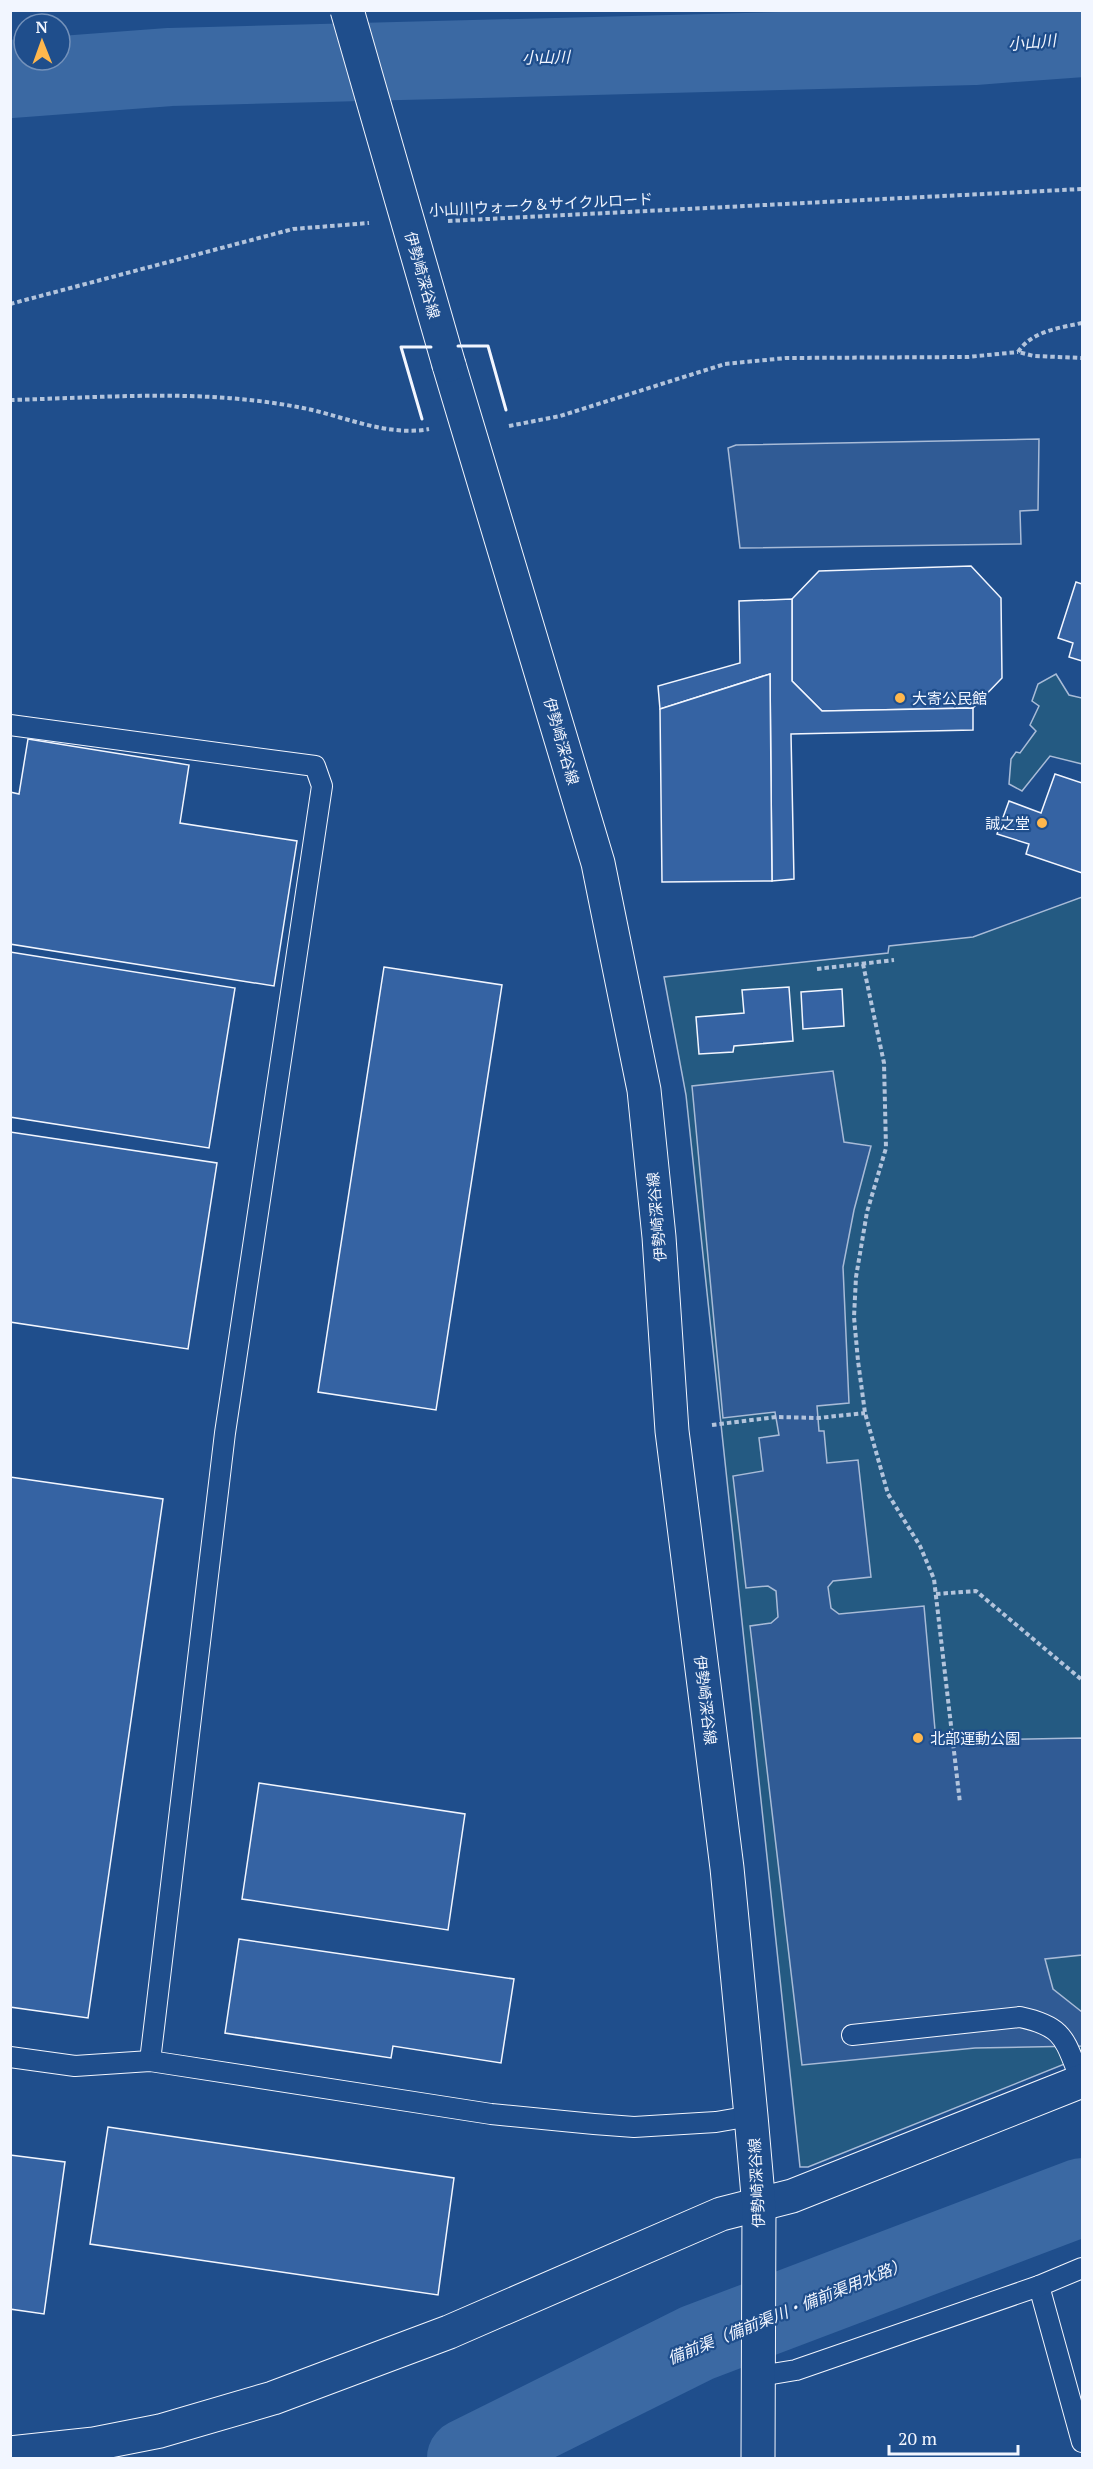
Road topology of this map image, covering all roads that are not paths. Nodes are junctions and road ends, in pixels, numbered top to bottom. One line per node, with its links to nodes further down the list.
1 (347, 10): 7 (main road, 伊勢崎深谷線, bridge)
2 (10, 725): 5 (lane)
3 (852, 2035): 6 (lane)
4 (10, 2057): 5 (lane)
5 (150, 2061): 7 (lane)
6 (1082, 2081): 8 (main road)
7 (751, 2116): 8 (main road, 伊勢崎深谷線)
8 (759, 2206): 11 (main road, 伊勢崎深谷線); 13 (main road)
9 (1083, 2268): 10 (lane)
10 (1039, 2286): 11 (lane); 12 (lane)
11 (760, 2376): 14 (main road, 伊勢崎深谷線)
12 (1083, 2442)
13 (10, 2453)
14 (758, 2458)

